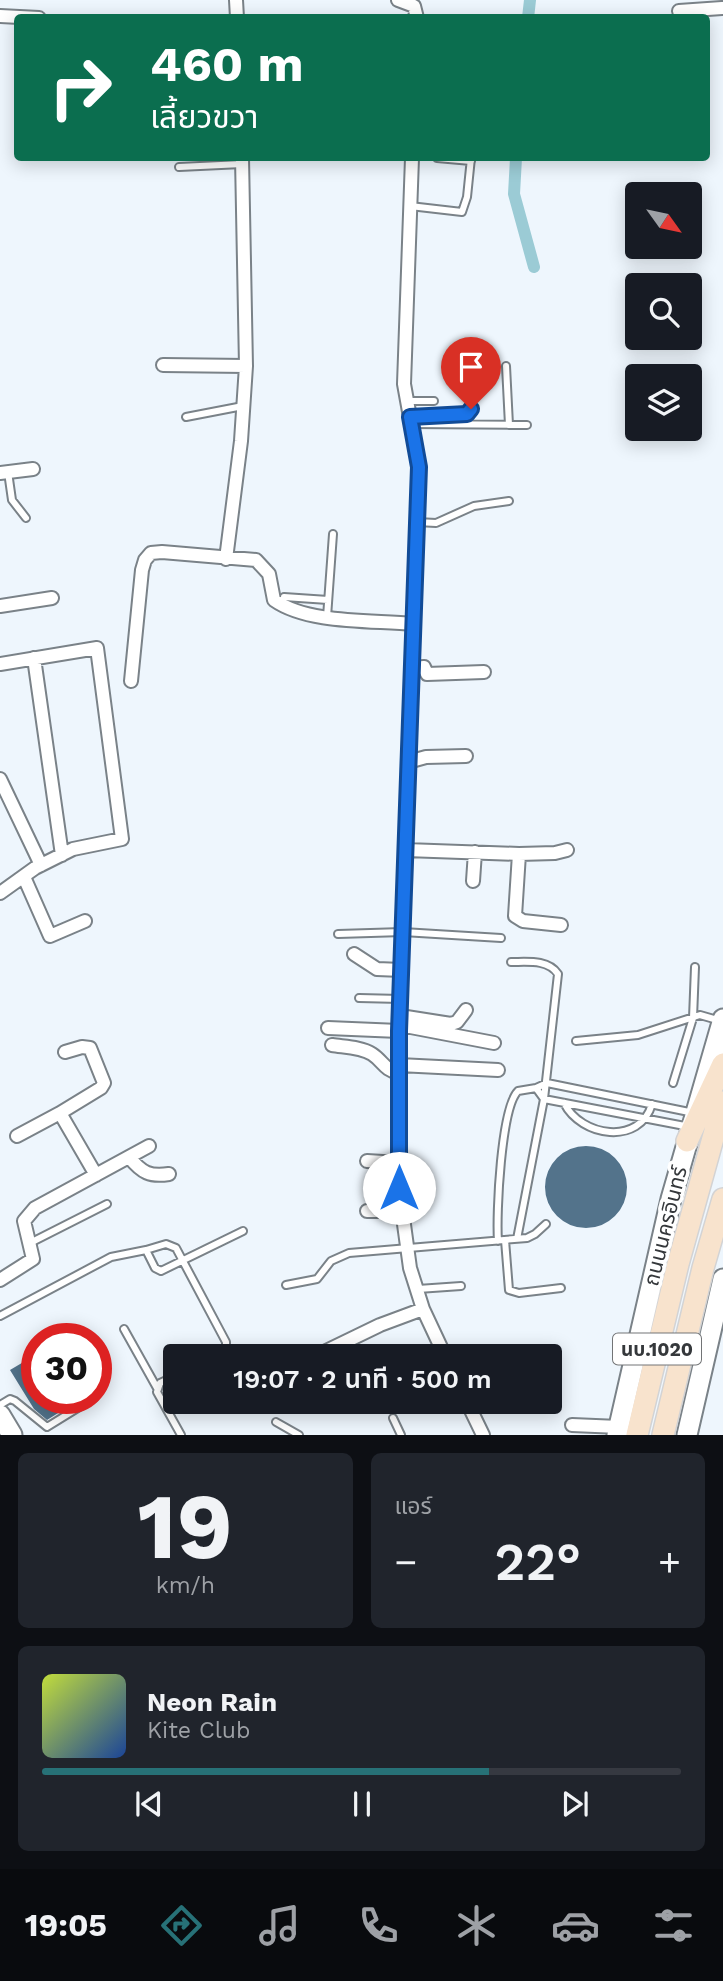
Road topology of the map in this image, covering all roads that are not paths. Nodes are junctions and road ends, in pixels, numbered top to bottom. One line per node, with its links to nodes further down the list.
1 (398, 0): 4 (street)
2 (722, 8): 3 (street)
3 (679, 9)
4 (417, 13)
5 (242, 161): 8 (lane); 11 (street)
6 (412, 161): 9 (street)
7 (471, 161): 9 (lane)
8 (179, 167)
9 (410, 206): 14 (street)
10 (163, 365): 11 (street)
11 (246, 366): 16 (street)
12 (506, 366): 19 (lane)
13 (471, 381): 18 (lane)
14 (406, 401): 15 (lane); 18 (street)
15 (434, 401)
16 (243, 406): 17 (lane); 27 (street)
17 (186, 416)
18 (410, 420): 19 (lane); 25 (street)
19 (509, 425): 20 (lane)
20 (527, 425)
21 (33, 469): 22 (street)
22 (4, 472): 24 (lane)
23 (509, 501): 25 (lane)
24 (26, 518)
25 (417, 522): 33 (street)
26 (333, 534): 30 (lane)
27 (226, 559): 32 (street); 38 (street)
28 (284, 597): 30 (lane)
29 (52, 598): 31 (street)
30 (328, 600): 32 (lane)
31 (0, 606)
32 (327, 617): 33 (street)
33 (413, 624): 36 (street)
34 (34, 659): 35 (street); 46 (street); 46 (street)
35 (0, 664)
36 (412, 668): 37 (street); 40 (street)
37 (484, 672)
38 (131, 681)
39 (466, 756): 40 (street)
40 (408, 762): 42 (street)
41 (0, 779): 47 (street)
42 (407, 850): 44 (street); 53 (street)
43 (567, 850): 45 (street)
44 (475, 852): 45 (street); 49 (street)
45 (519, 854): 52 (street)
46 (62, 855): 47 (street)
47 (41, 865): 48 (street)
48 (24, 877): 50 (street); 51 (street)
49 (473, 881)
50 (0, 893)
51 (85, 920)
52 (561, 925)
53 (403, 932): 54 (lane); 55 (lane); 59 (street)
54 (338, 934)
55 (501, 938)
56 (354, 954): 59 (street)
57 (511, 962): 74 (lane)
58 (695, 967): 63 (lane)
59 (402, 970): 61 (street)
60 (359, 998): 61 (lane)
61 (401, 999): 65 (street)
62 (466, 1010): 65 (street)
63 (693, 1018): 64 (lane); 67 (lane); 75 (lane)
64 (723, 1020): 83 (main road, ถนนนครอินทร์ / นบ.1020)
65 (400, 1024): 66 (street); 68 (street); 72 (street)
66 (328, 1028)
67 (576, 1041)
68 (494, 1043)
69 (332, 1045): 72 (street)
70 (65, 1052): 81 (street)
71 (723, 1064): 83 (main road)
72 (399, 1069): 73 (street); 88 (street)
73 (498, 1070)
74 (547, 1083): 76 (lane); 77 (lane); 80 (lane)
75 (673, 1083)
76 (536, 1088): 77 (lane); 98 (lane)
77 (544, 1100): 79 (lane); 97 (lane)
78 (723, 1102): 127 (main road, ถนนนครอินทร์ / นบ.1020)
79 (564, 1103): 82 (lane); 82 (lane)
80 (652, 1104): 82 (lane); 83 (lane)
81 (60, 1114): 84 (street); 90 (street)
82 (648, 1118): 83 (lane)
83 (691, 1127): 127 (main road, ถนนนครอินทร์ / นบ.1020)
84 (16, 1136)
85 (149, 1146): 86 (street)
86 (129, 1157): 89 (street); 90 (street)
87 (367, 1161): 88 (street)
88 (399, 1163): 93 (street)
89 (169, 1174)
90 (96, 1175): 99 (street)
91 (723, 1199): 133 (main road, นบ.1020)
92 (107, 1203): 99 (lane)
93 (400, 1210): 94 (street); 100 (street)
94 (367, 1211)
95 (546, 1224): 97 (lane)
96 (243, 1231): 102 (lane)
97 (517, 1239): 98 (lane)
98 (502, 1240): 100 (lane); 107 (lane)
99 (30, 1244): 104 (street)
100 (405, 1249): 105 (lane); 108 (street)
101 (146, 1250): 102 (lane); 102 (lane); 110 (lane)
102 (184, 1262): 113 (lane)
103 (723, 1279): 111 (main road, นบ.1020)
104 (0, 1280)
105 (286, 1284)
106 (461, 1286): 108 (lane)
107 (561, 1289)
108 (416, 1290): 109 (street)
109 (423, 1309): 114 (street); 115 (street)
110 (0, 1316)
111 (718, 1326): 134 (main road, นบ.1020)
112 (124, 1329): 117 (lane)
113 (226, 1344)
114 (341, 1344)
115 (439, 1344)
116 (163, 1382): 117 (lane)
117 (157, 1388): 129 (lane)
118 (0, 1405): 119 (lane)
119 (21, 1406)
120 (31, 1414): 121 (lane)
121 (68, 1414)
122 (473, 1414): 132 (street)
123 (0, 1415): 128 (main road)
124 (393, 1418): 131 (lane)
125 (276, 1422): 130 (lane)
126 (572, 1425): 127 (street)
127 (624, 1432)
128 (12, 1435)
129 (181, 1435)
130 (299, 1435)
131 (401, 1435)
132 (483, 1435)
133 (663, 1435)
134 (687, 1435)

